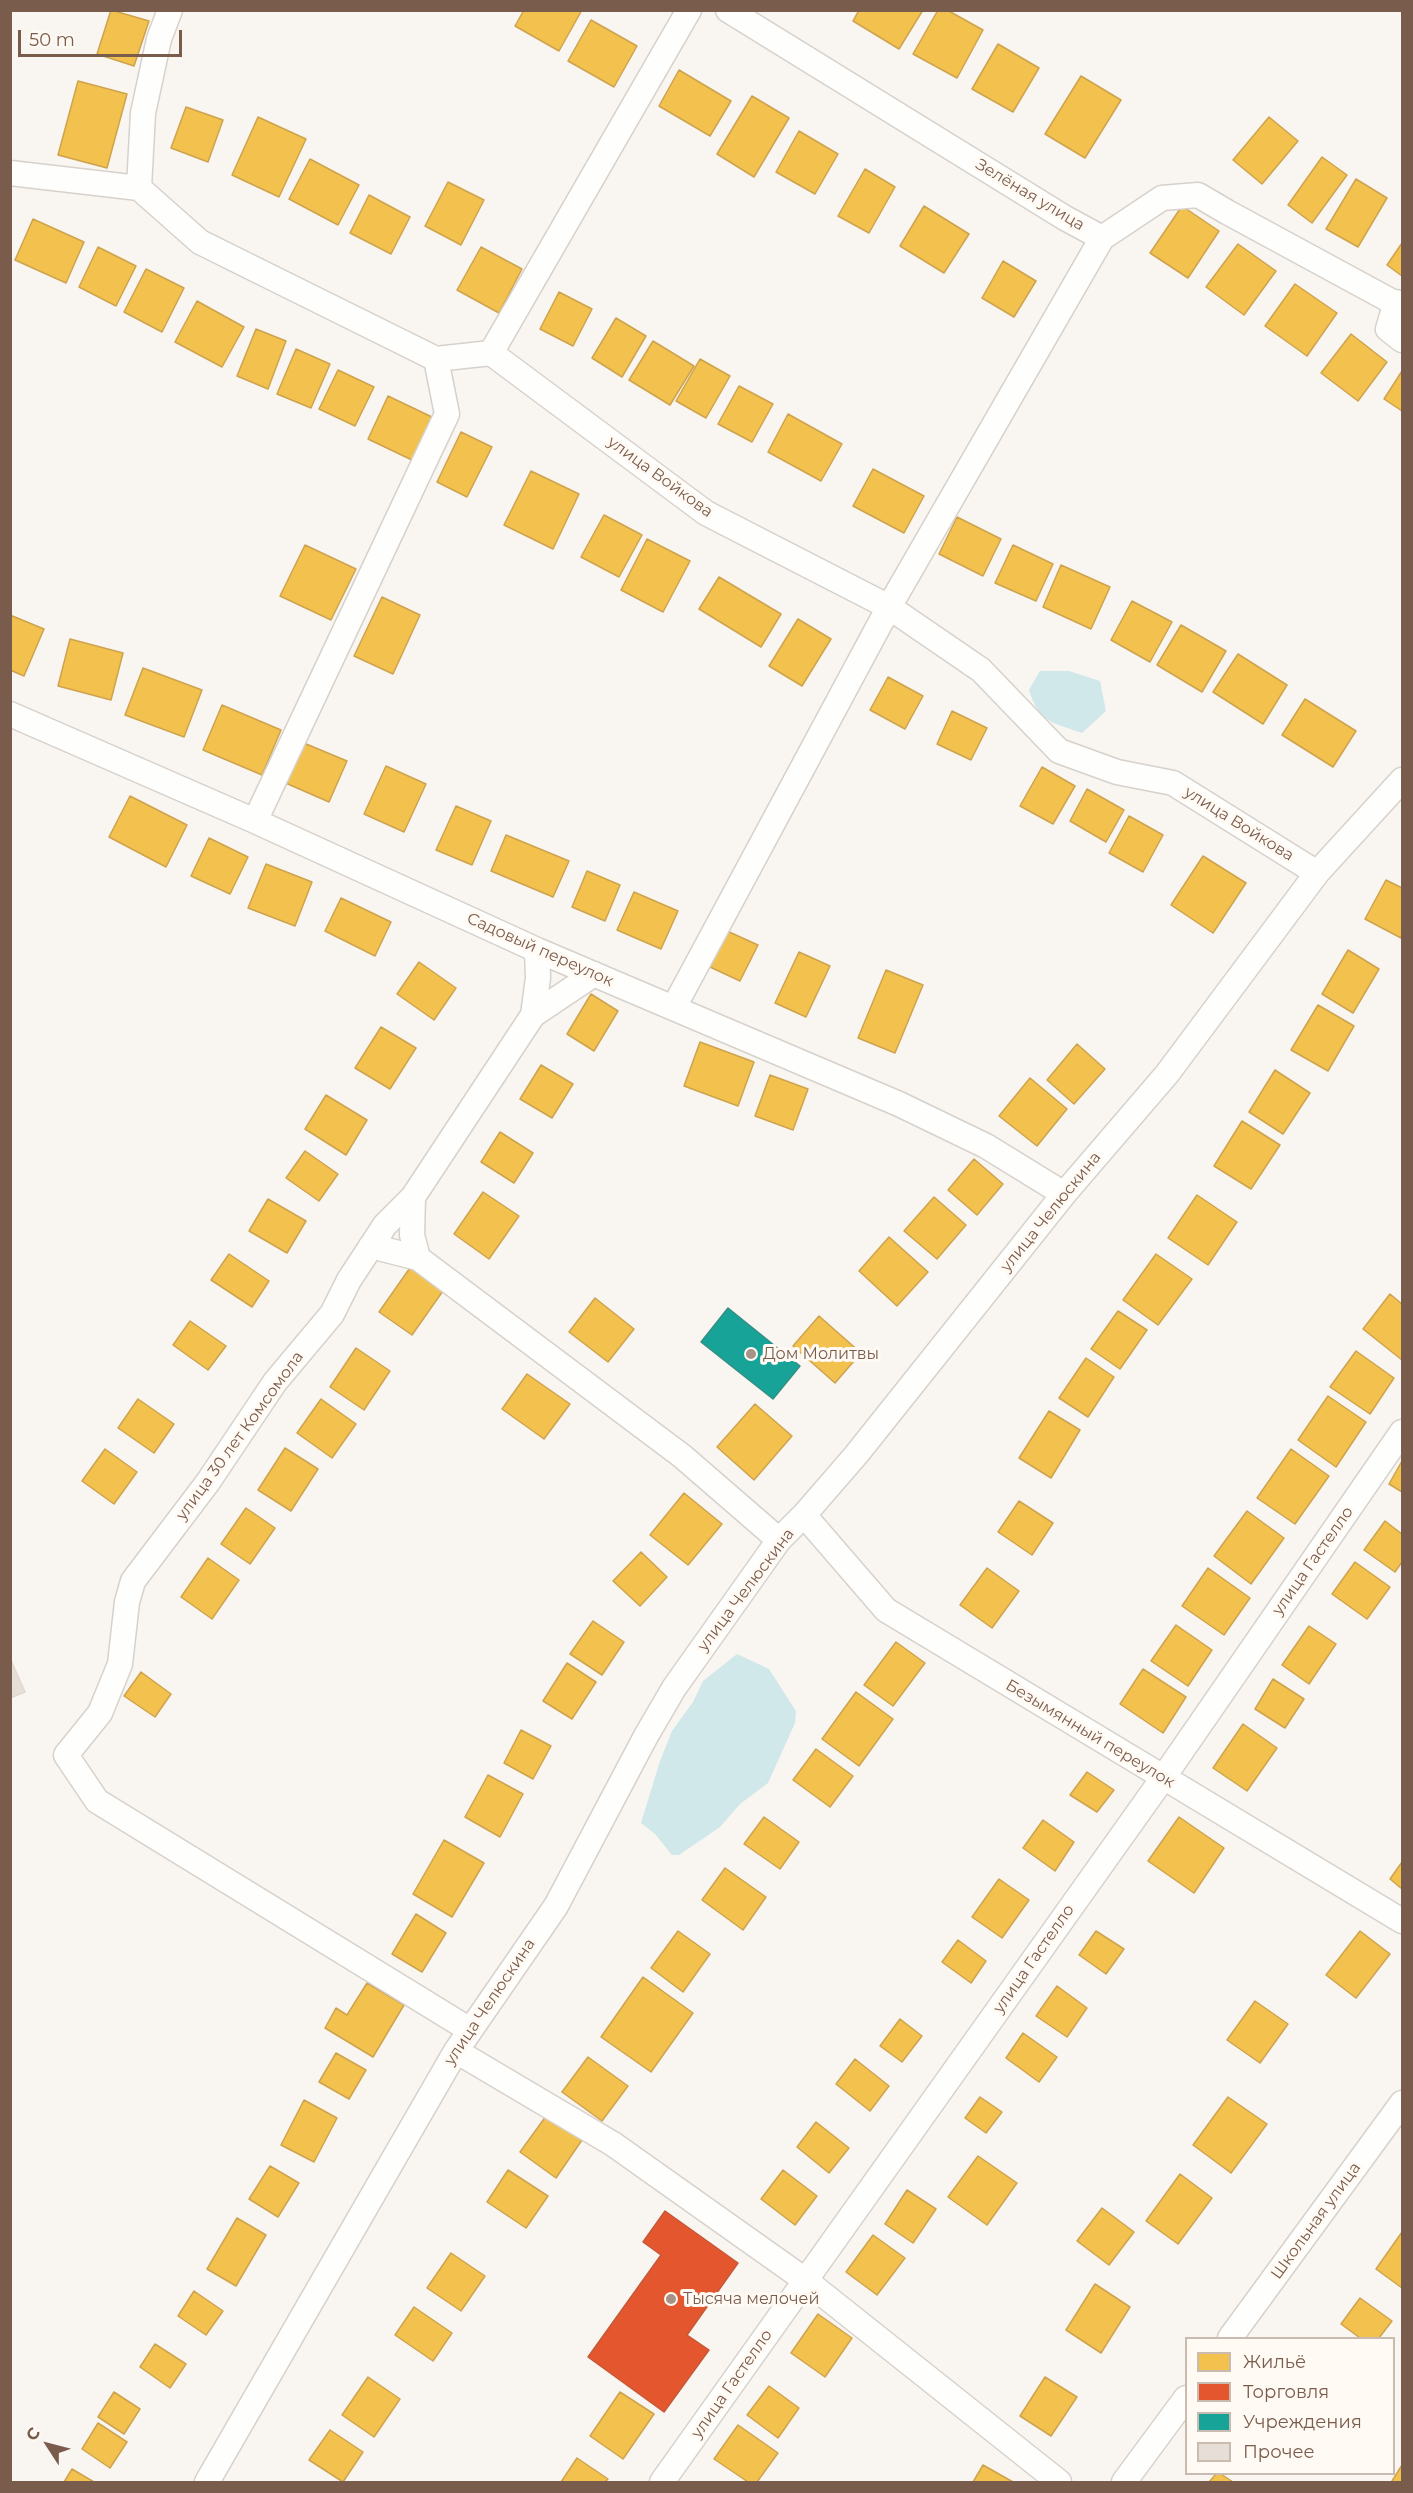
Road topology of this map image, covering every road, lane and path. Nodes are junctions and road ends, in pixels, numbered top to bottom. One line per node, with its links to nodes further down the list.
1 (170, 10): 5 (street)
2 (689, 10): 9 (street)
3 (728, 10): 6 (street, Зелёная улица)
4 (10, 173): 5 (street)
5 (139, 189): 10 (street)
6 (1102, 238): 7 (street, Зелёная улица); 11 (street)
7 (1399, 304): 8 (street)
8 (1402, 340)
9 (491, 353): 10 (street); 11 (street, улица Войкова)
10 (436, 359): 14 (street)
11 (889, 607): 15 (street, улица Войкова); 18 (street)
12 (10, 714): 14 (street, Садовый переулок)
13 (1402, 780): 15 (street, улица Челюскина)
14 (255, 821): 16 (street, Садовый переулок)
15 (1317, 873): 20 (street, улица Челюскина)
16 (537, 950): 17 (street, Садовый переулок); 19 (street, улица 30 лет Комсомола)
17 (594, 974): 18 (street, Садовый переулок); 19 (street, улица 30 лет Комсомола)
18 (674, 1008): 20 (street, Садовый переулок)
19 (533, 1015): 21 (street, улица 30 лет Комсомола)
20 (1064, 1194): 25 (street, улица Челюскина)
21 (413, 1197): 22 (street, улица 30 лет Комсомола); 23 (street)
22 (371, 1246): 23 (street); 29 (street, улица 30 лет Комсомола)
23 (418, 1258): 26 (street)
24 (1402, 1432): 27 (street, улица Гастелло)
25 (804, 1515): 26 (street, улица Челюскина); 27 (street, Безымянный переулок)
26 (779, 1540): 29 (street, улица Челюскина)
27 (1163, 1778): 28 (street, Безымянный переулок); 32 (street, улица Гастелло)
28 (1402, 1921)
29 (470, 2030): 30 (street, улица Челюскина)
30 (456, 2051): 32 (street); 35 (street, улица Челюскина)
31 (1402, 2103): 33 (street, Школьная улица)
32 (805, 2280): 36 (street, улица Гастелло); 37 (street)
33 (1231, 2337)
34 (1185, 2399): 38 (street)
35 (207, 2482)
36 (662, 2482)
37 (1059, 2482)
38 (1124, 2482)

